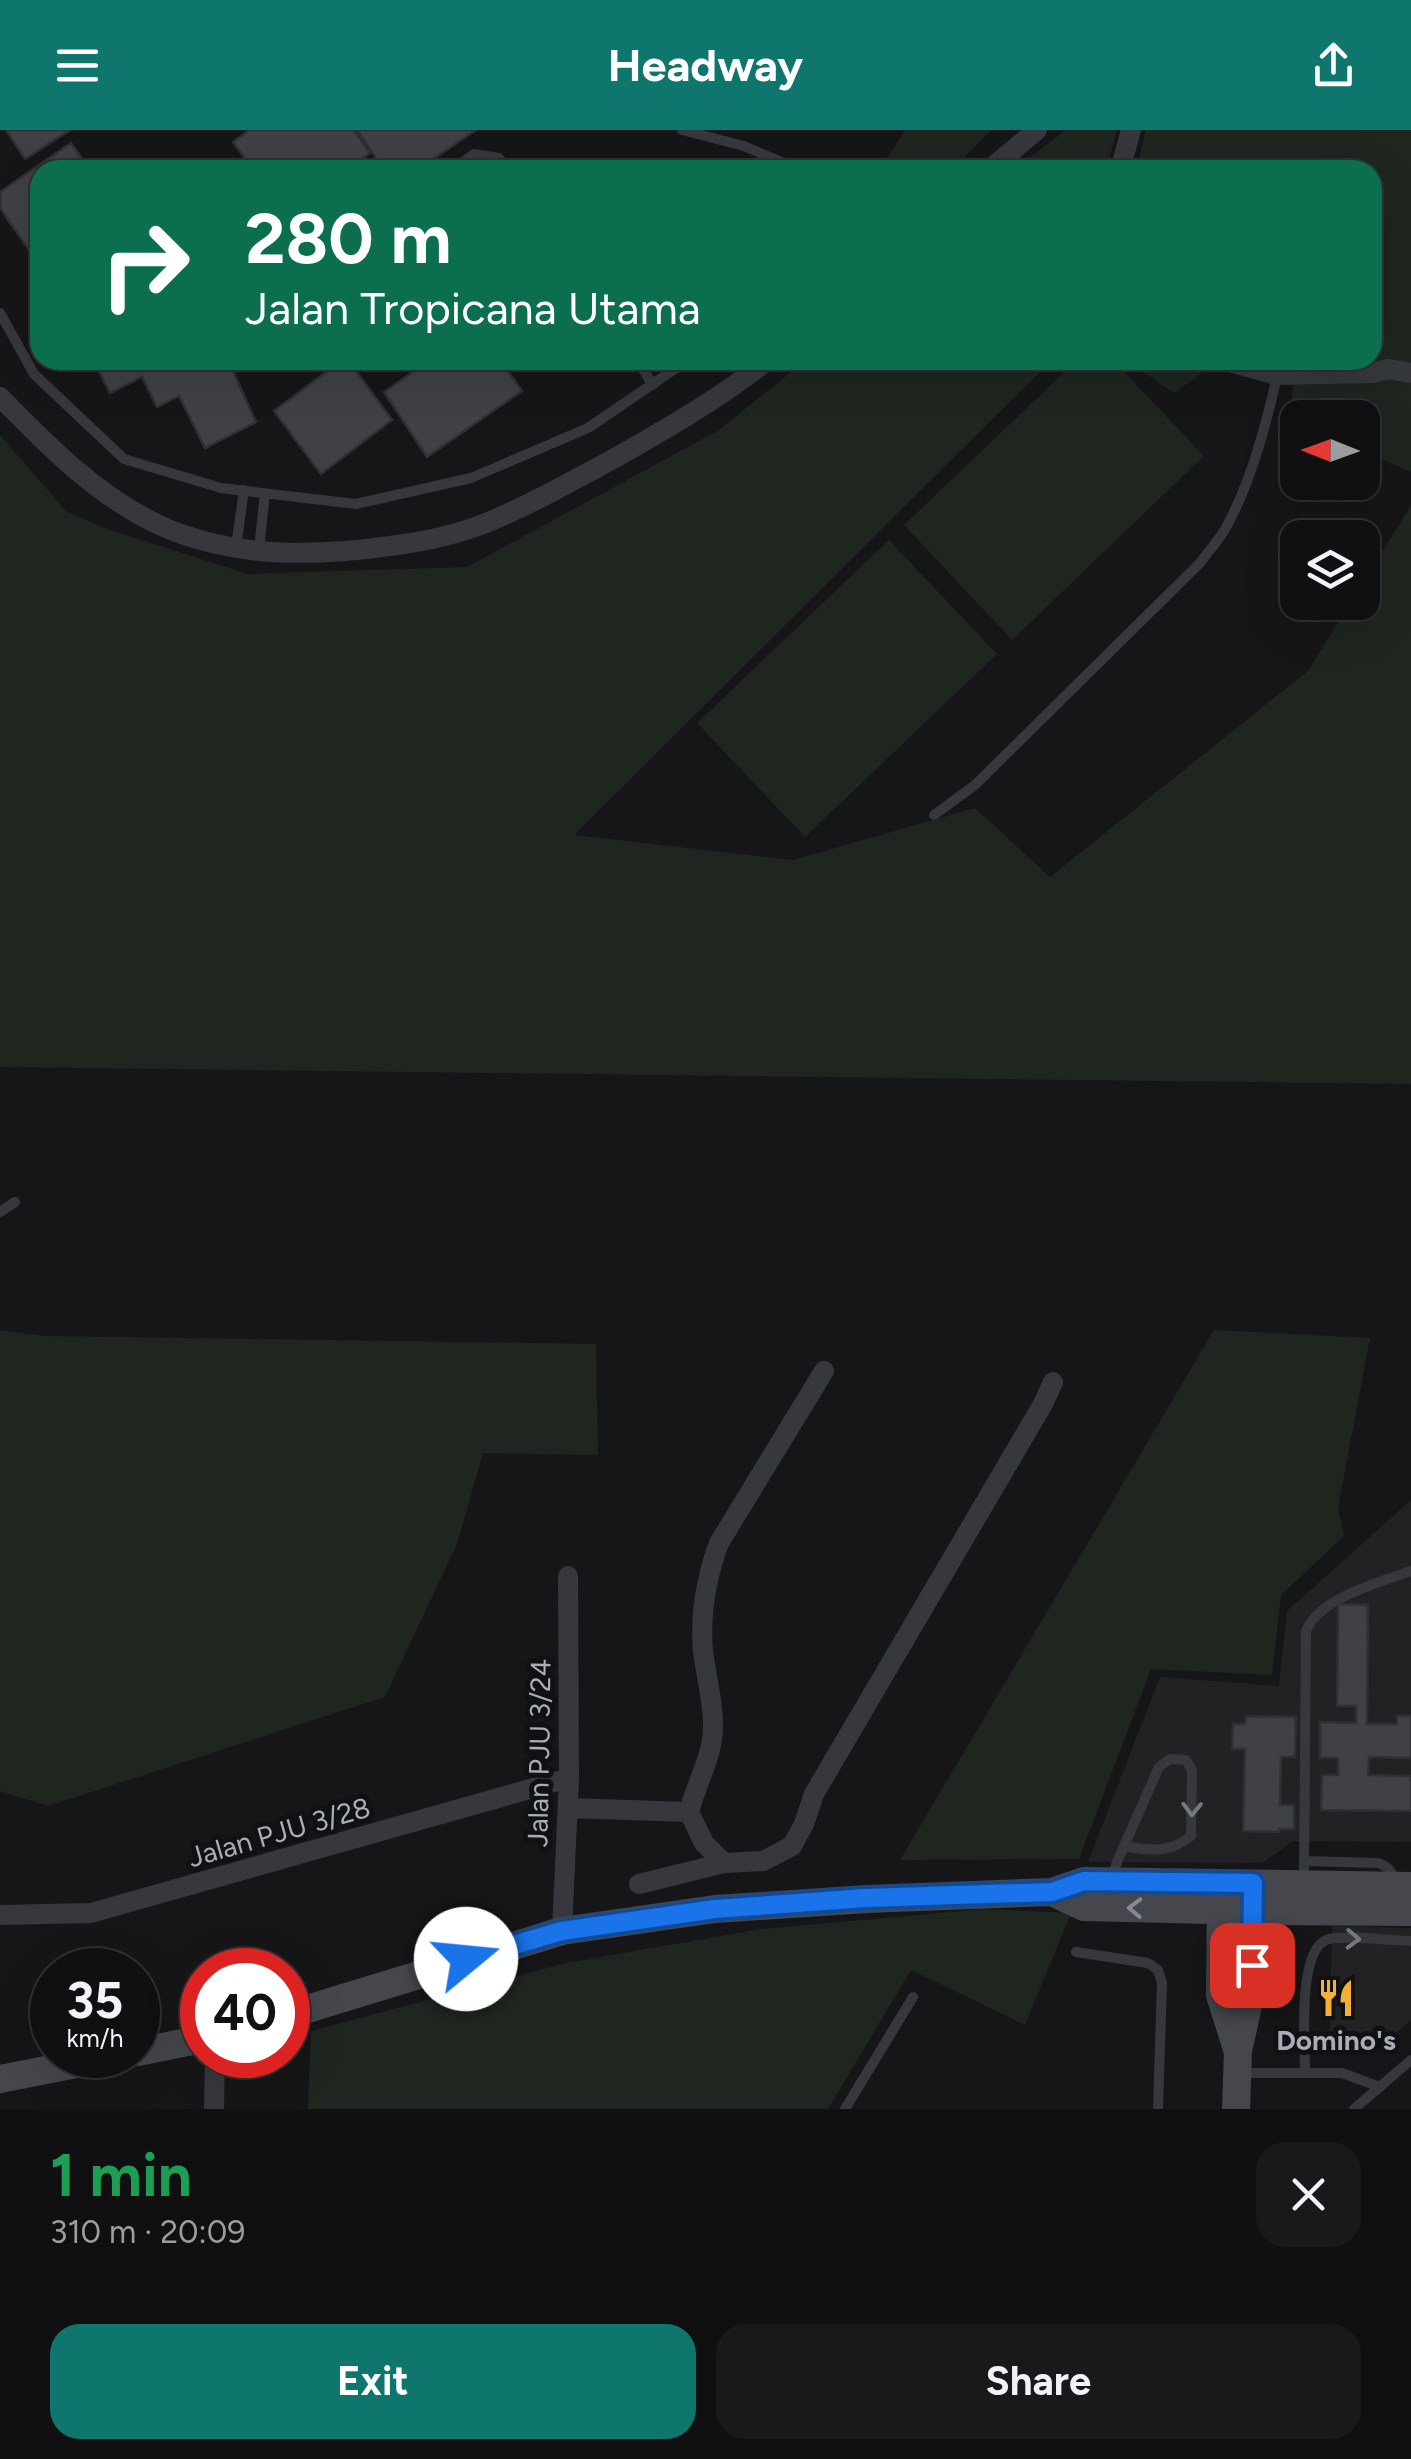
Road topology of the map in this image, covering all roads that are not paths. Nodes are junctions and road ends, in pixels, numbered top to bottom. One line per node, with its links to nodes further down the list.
1 (682, 130): 6 (lane)
2 (1038, 130): 7 (street)
3 (1132, 130): 8 (street)
4 (466, 160): 5 (lane)
5 (500, 160)
6 (777, 160)
7 (1001, 160)
8 (1123, 160)
9 (0, 313): 10 (lane)
10 (30, 367)
11 (32, 370): 20 (lane)
12 (644, 370): 18 (lane)
13 (674, 370): 18 (lane)
14 (754, 370): 23 (street)
15 (1260, 370): 17 (street)
16 (1411, 373): 17 (street)
17 (1278, 375): 24 (lane)
18 (654, 384): 21 (lane)
19 (0, 398): 22 (street)
20 (244, 490): 21 (lane); 22 (lane)
21 (265, 493): 23 (lane)
22 (236, 548): 23 (street)
23 (259, 551)
24 (934, 815)
25 (14, 1202): 26 (lane)
26 (0, 1212)
27 (824, 1371): 33 (street)
28 (1053, 1382): 35 (street)
29 (1411, 1570): 36 (lane)
30 (568, 1576): 31 (street, Jalan PJU 3/24)
31 (569, 1778): 32 (street, Jalan PJU 3/24); 43 (street, Jalan PJU 3/28)
32 (568, 1808): 33 (street); 44 (street, Jalan PJU 3/24)
33 (689, 1812): 35 (street)
34 (1124, 1846): 34 (lane, one-way to 34); 37 (lane)
35 (724, 1862): 38 (street)
36 (1304, 1873): 40 (street); 42 (street)
37 (1110, 1882): 39 (street); 41 (street)
38 (639, 1884)
39 (1052, 1892): 41 (street, one-way to 39); 44 (street)
40 (1407, 1895): 42 (street)
41 (1221, 1897): 42 (street); 50 (street)
42 (1253, 1897): 50 (street)
43 (0, 1915)
44 (562, 1931): 48 (street)
45 (1411, 1941): 52 (lane, one-way to 45)
46 (1076, 1952): 58 (lane)
47 (912, 1997): 57 (lane)
48 (310, 2008)
49 (1411, 2060): 55 (lane)
50 (1238, 2062): 52 (lane); 59 (street)
51 (30, 2073): 54 (street)
52 (1305, 2073): 55 (lane)
53 (215, 2078): 56 (street)
54 (0, 2079)
55 (1380, 2087): 60 (lane)
56 (214, 2109)
57 (844, 2109)
58 (1158, 2109)
59 (1236, 2109)
60 (1354, 2109)

